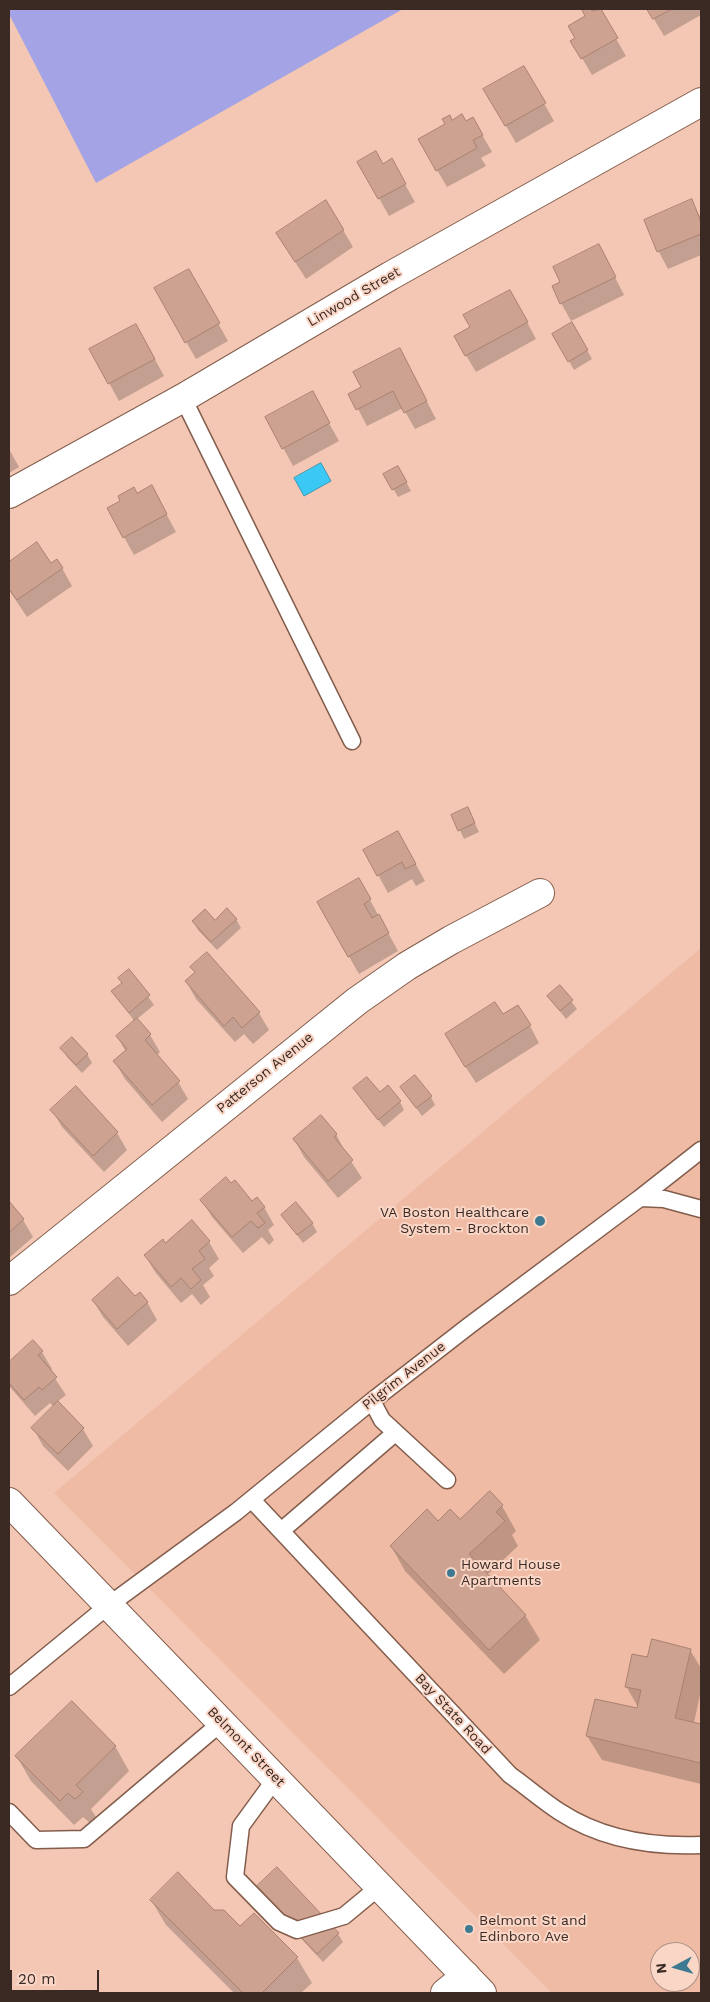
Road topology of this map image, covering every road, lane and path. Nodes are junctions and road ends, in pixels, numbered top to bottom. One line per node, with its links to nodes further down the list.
1 (701, 102): 2 (street, Linwood Street)
2 (183, 398): 3 (street, Linwood Street); 4 (lane)
3 (9, 494)
4 (352, 740)
5 (540, 894): 9 (street, Patterson Avenue)
6 (701, 1150): 7 (lane, Pilgrim Avenue)
7 (640, 1198): 8 (lane); 10 (lane, Pilgrim Avenue)
8 (701, 1209)
9 (9, 1281)
10 (372, 1401): 11 (lane); 13 (lane, Pilgrim Avenue)
11 (395, 1433): 12 (lane); 15 (lane)
12 (447, 1480)
13 (252, 1500): 15 (lane, Bay State Road); 16 (lane, Pilgrim Avenue)
14 (9, 1502): 16 (street, Belmont Street)
15 (281, 1531): 21 (lane, Bay State Road)
16 (109, 1605): 17 (lane, Pilgrim Avenue); 18 (street, Belmont Street)
17 (9, 1687)
18 (222, 1722): 19 (street, Belmont Street); 20 (lane)
19 (276, 1778): 22 (street, Belmont Street); 22 (lane)
20 (9, 1812)
21 (701, 1846)
22 (379, 1887): 23 (street, Belmont Street)
23 (474, 1984): 24 (street)
24 (445, 1993)

